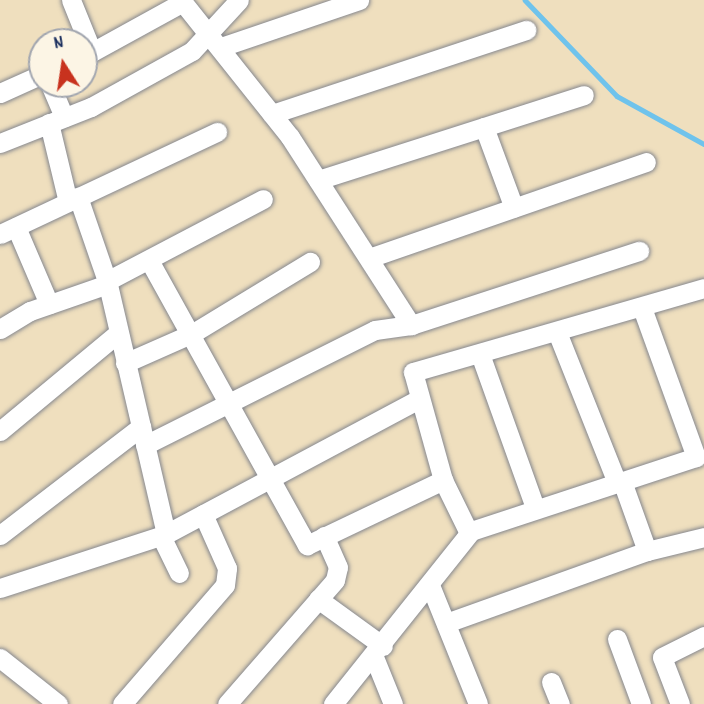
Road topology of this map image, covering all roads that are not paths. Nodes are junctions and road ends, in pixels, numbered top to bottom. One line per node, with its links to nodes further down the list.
1 (71, 0): 5 (street)
2 (239, 0): 7 (street)
3 (359, 0): 7 (street)
4 (182, 1): 7 (street); 8 (street)
5 (80, 28)
6 (526, 30): 13 (street)
7 (215, 40): 13 (street); 14 (street)
8 (98, 48)
9 (28, 80): 10 (street)
10 (0, 93)
11 (584, 95): 15 (street)
12 (52, 98): 14 (street)
13 (272, 114): 19 (street)
14 (56, 120): 17 (street); 21 (street)
15 (484, 127): 19 (street); 22 (street)
16 (217, 132): 21 (street)
17 (0, 143)
18 (646, 162): 22 (street)
19 (318, 180): 25 (street)
20 (263, 199): 26 (street)
21 (73, 200): 23 (street); 28 (street)
22 (514, 208): 25 (street)
23 (8, 230): 30 (street)
24 (639, 251): 32 (street)
25 (369, 258): 32 (street)
26 (150, 262): 28 (street); 36 (street)
27 (310, 262): 36 (street)
28 (108, 282): 30 (street); 35 (street)
29 (704, 288): 31 (street)
30 (49, 304): 33 (street)
31 (642, 308): 34 (street); 43 (street)
32 (411, 324): 40 (street)
33 (0, 329)
34 (557, 332): 37 (street); 46 (street)
35 (118, 333): 38 (street); 41 (street)
36 (193, 333): 38 (street); 40 (street)
37 (480, 354): 39 (street); 47 (street)
38 (125, 363): 42 (street)
39 (419, 398): 44 (street); 45 (street)
40 (230, 405): 42 (street); 44 (street)
41 (0, 430)
42 (143, 436): 50 (street); 51 (street)
43 (700, 455): 46 (street)
44 (270, 479): 48 (street); 52 (street)
45 (443, 480): 49 (street); 52 (street)
46 (620, 482): 47 (street); 54 (street)
47 (536, 508): 49 (street)
48 (203, 514): 51 (street); 66 (street)
49 (469, 533): 56 (street)
50 (0, 535)
51 (163, 535): 55 (street); 57 (street)
52 (324, 536): 58 (street)
53 (704, 537): 54 (street)
54 (648, 551): 59 (street)
55 (179, 573)
56 (430, 585): 59 (street); 62 (street)
57 (0, 588)
58 (318, 598): 62 (street); 67 (street)
59 (446, 624): 70 (street)
60 (704, 636): 73 (street)
61 (617, 639): 72 (street)
62 (379, 651): 68 (street); 69 (street)
63 (0, 658): 65 (street)
64 (551, 682): 71 (street)
65 (58, 704)
66 (122, 704)
67 (227, 704)
68 (333, 704)
69 (393, 704)
70 (478, 704)
71 (560, 704)
72 (641, 704)
73 (680, 704)

